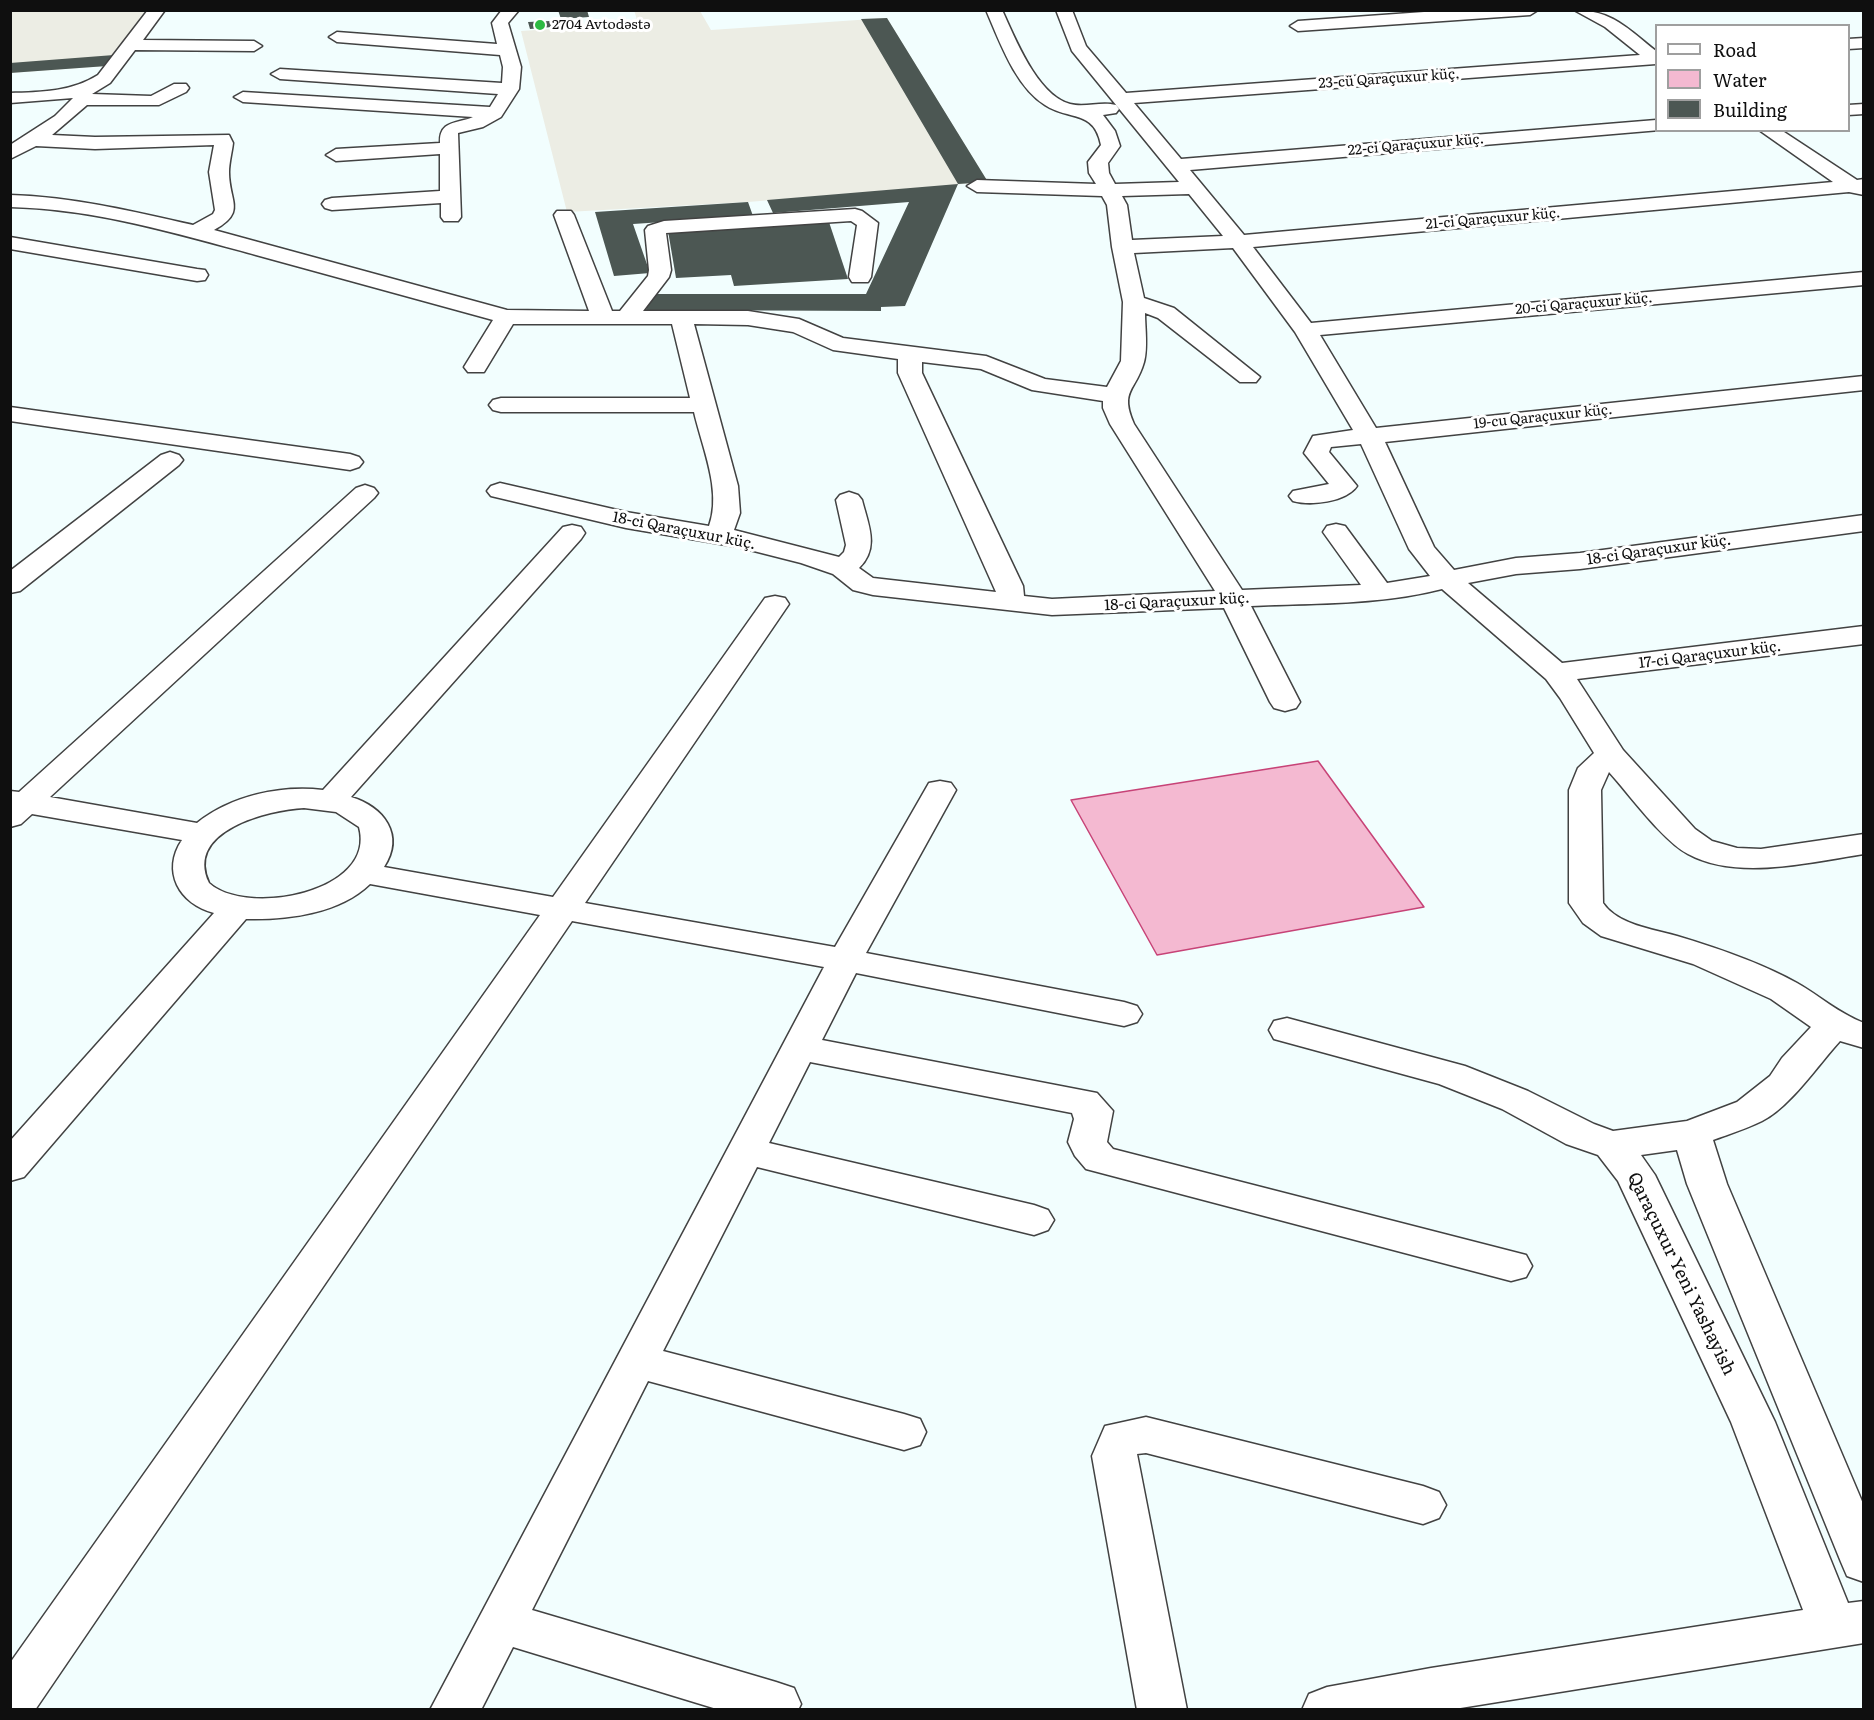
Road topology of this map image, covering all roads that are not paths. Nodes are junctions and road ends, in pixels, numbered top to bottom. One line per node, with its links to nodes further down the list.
1 (157, 10): 9 (street)
2 (994, 10): 21 (street, 23-cü Qaraçuxur küç.)
3 (1064, 10): 20 (street)
4 (1530, 10): 7 (street)
5 (1582, 10): 12 (street)
6 (515, 12): 11 (street)
7 (1298, 26)
8 (337, 29): 11 (street)
9 (132, 45): 10 (street); 17 (street)
10 (254, 46)
11 (507, 50): 16 (street)
12 (1655, 58)
13 (1655, 59): 20 (street, 23-cü Qaraçuxur küç.)
14 (280, 74): 16 (street)
15 (180, 88): 17 (street)
16 (510, 89): 22 (street)
17 (81, 95): 19 (street); 25 (street)
18 (243, 97): 22 (street)
19 (10, 98)
20 (1125, 104): 21 (street, 23-cü Qaraçuxur küç.); 29 (street)
21 (1088, 111): 33 (street)
22 (495, 113): 26 (street)
23 (1655, 126): 29 (street, 22-ci Qaraçuxur küç.)
24 (1771, 132): 32 (street)
25 (33, 140): 27 (street); 39 (street)
26 (450, 148): 28 (street); 34 (street)
27 (10, 153)
28 (336, 155)
29 (1176, 165): 31 (street)
30 (976, 186): 33 (street)
31 (1195, 188): 33 (street); 40 (street)
32 (1860, 188): 40 (street, 21-ci Qaraçuxur küç.)
33 (1110, 190): 42 (street)
34 (451, 195): 36 (street); 38 (street)
35 (10, 201): 39 (street)
36 (332, 204)
37 (564, 215): 47 (street)
38 (451, 217)
39 (196, 232): 50 (street)
40 (1239, 242): 42 (street, 21-ci Qaraçuxur küç.); 51 (street)
41 (10, 243): 43 (street)
42 (1122, 247): 46 (street)
43 (197, 275)
44 (860, 277): 48 (street)
45 (1863, 278): 51 (street, 20-ci Qaraçuxur küç.)
46 (1134, 303): 54 (street); 56 (street)
47 (603, 317): 48 (street); 50 (street)
48 (627, 317): 49 (street)
49 (681, 317): 52 (street); 58 (street)
50 (506, 318): 53 (street)
51 (1305, 330): 60 (street)
52 (910, 355): 56 (street); 77 (street)
53 (476, 367)
54 (1248, 377)
55 (1863, 384): 60 (street, 19-cu Qaraçuxur küç.)
56 (1115, 395): 75 (street)
57 (501, 405): 58 (street)
58 (704, 405): 70 (street)
59 (10, 414): 62 (street)
60 (1368, 435): 65 (street, 19-cu Qaraçuxur küç.); 72 (street)
61 (170, 460): 73 (street)
62 (350, 462)
63 (500, 491): 70 (street, 18-ci Qaraçuxur küç.)
64 (365, 493): 84 (street)
65 (1302, 496)
66 (849, 500): 71 (street)
67 (1863, 523): 72 (street, 18-ci Qaraçuxur küç.)
68 (1336, 532): 74 (street)
69 (572, 533): 83 (street)
70 (719, 536): 71 (street, 18-ci Qaraçuxur küç.)
71 (843, 568): 77 (street, 18-ci Qaraçuxur küç.)
72 (1448, 580): 74 (street, 18-ci Qaraçuxur küç.); 79 (street)
73 (10, 585)
74 (1380, 592): 75 (street, 18-ci Qaraçuxur küç.)
75 (1233, 598): 77 (street, 18-ci Qaraçuxur küç.); 80 (street)
76 (775, 604): 89 (street)
77 (1012, 604)
78 (1863, 635): 79 (street, 17-ci Qaraçuxur küç.)
79 (1556, 673): 81 (street)
80 (1285, 702)
81 (1611, 755): 86 (street); 93 (street)
82 (940, 790): 90 (street)
83 (331, 800): 85 (street); 87 (street)
84 (16, 806): 85 (street)
85 (202, 834): 88 (street)
86 (1863, 844)
87 (363, 873): 88 (street); 89 (street)
88 (237, 908): 98 (street)
89 (560, 910): 90 (street); 107 (street)
90 (845, 960): 91 (street); 94 (street)
91 (1124, 1014)
92 (1287, 1030): 96 (street)
93 (1849, 1030): 95 (street)
94 (799, 1048): 97 (street); 100 (street)
95 (1692, 1134): 96 (street); 104 (street)
96 (1612, 1145): 106 (street, Qaraçuxur Yeni Yashayish)
97 (746, 1151): 99 (street); 101 (street)
98 (10, 1167)
99 (1034, 1220)
100 (1511, 1266)
101 (636, 1361): 102 (street); 105 (street)
102 (904, 1432)
103 (1423, 1505): 110 (street)
104 (1863, 1562)
105 (500, 1622): 108 (street); 109 (street)
106 (1849, 1625): 111 (street, Qaraçuxur Yeni Yashayish)
107 (10, 1704)
108 (776, 1704)
109 (455, 1710)
110 (1162, 1710)
111 (1327, 1710)

